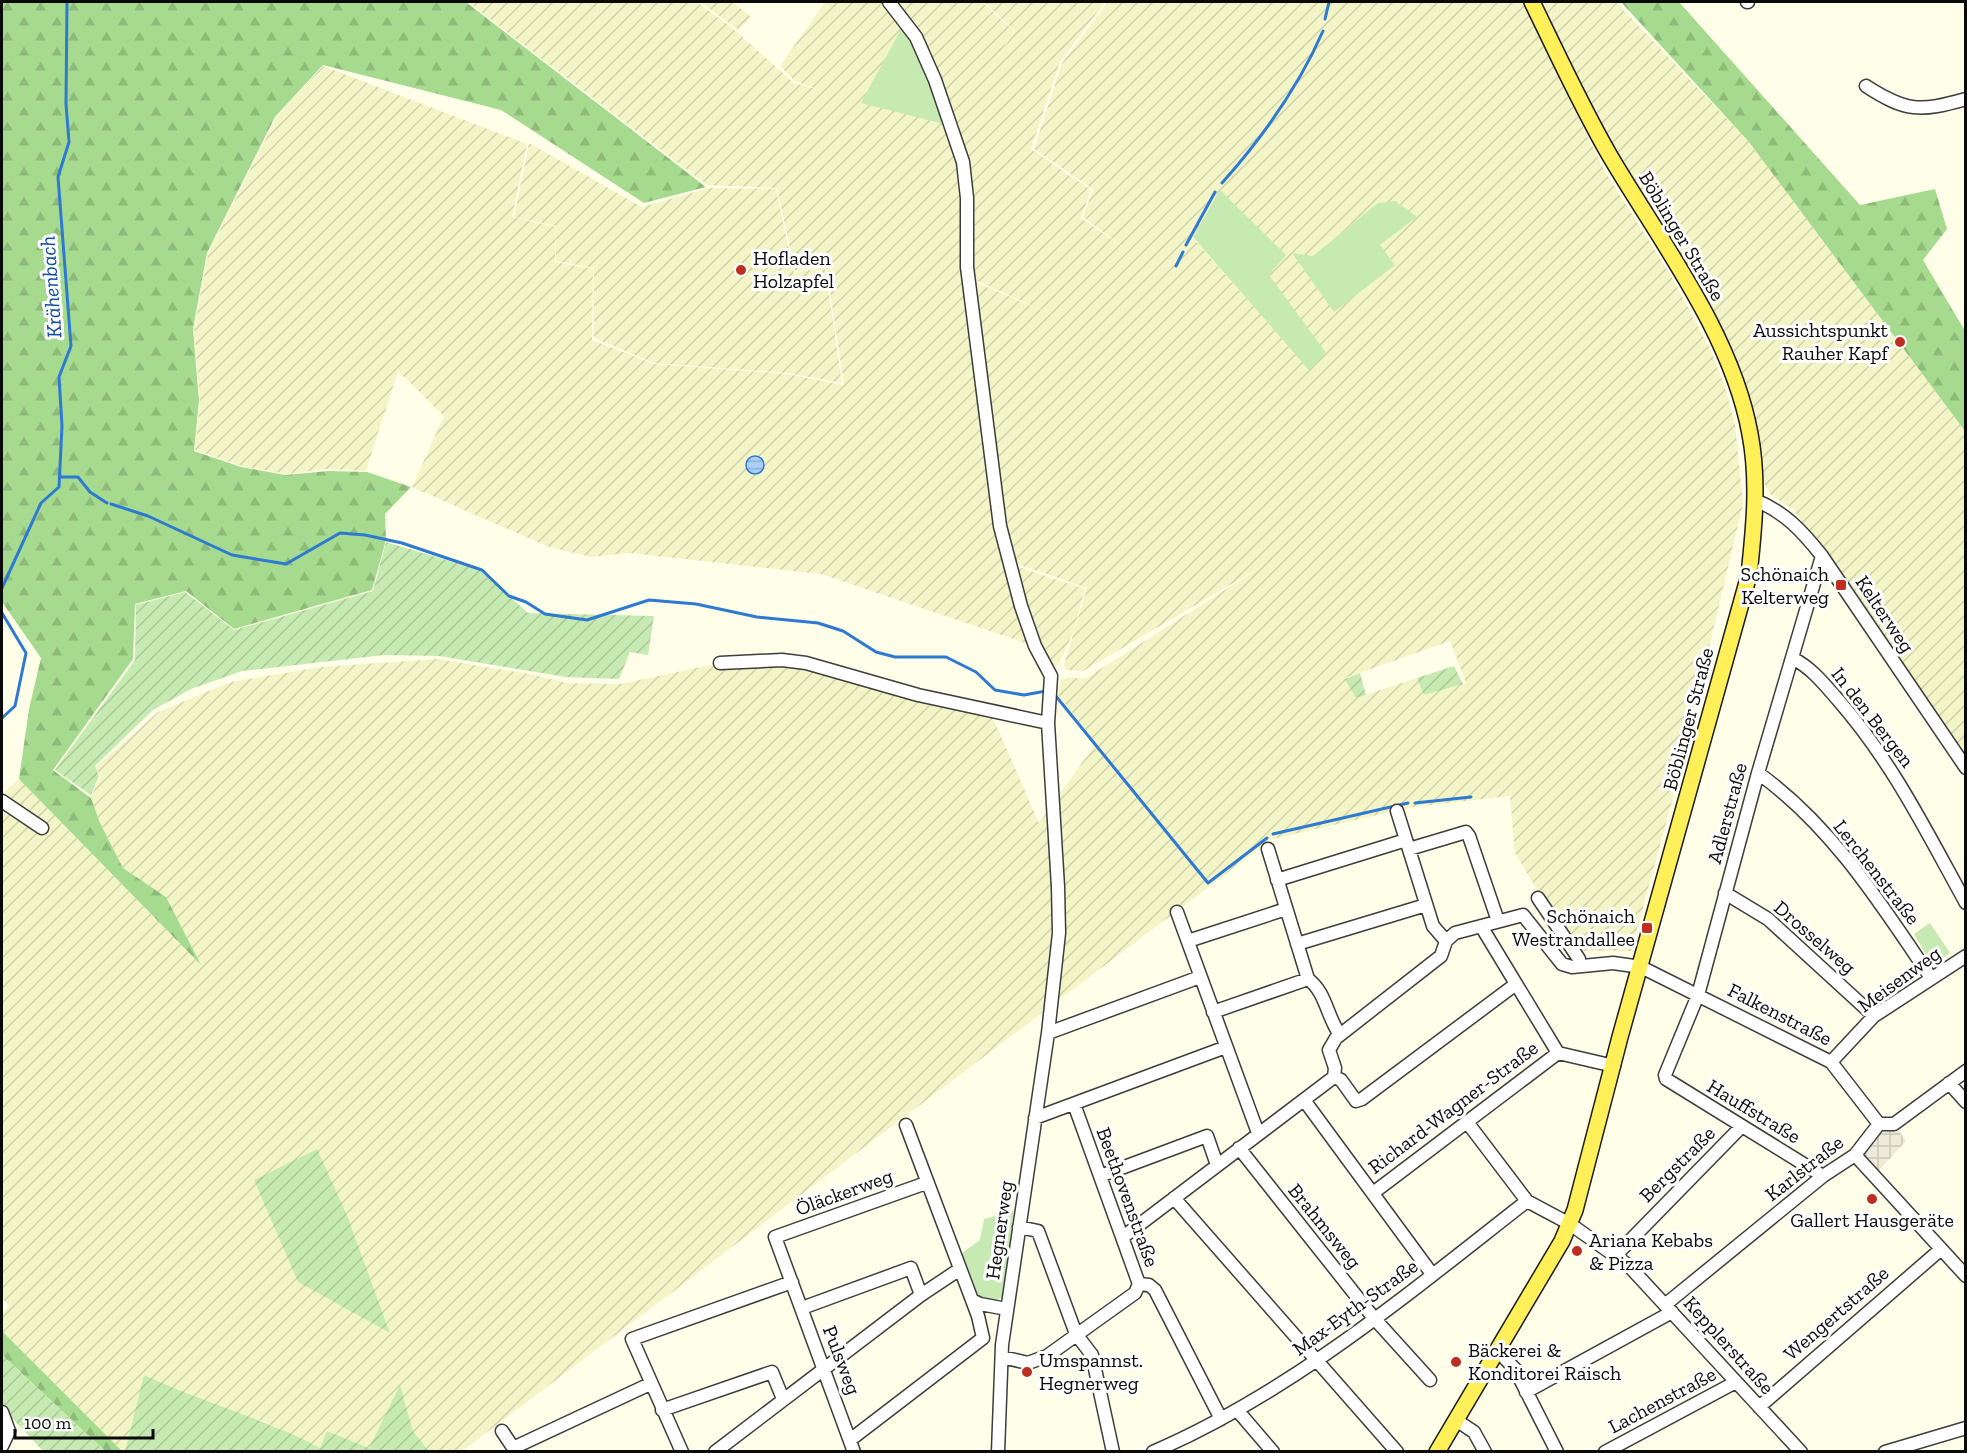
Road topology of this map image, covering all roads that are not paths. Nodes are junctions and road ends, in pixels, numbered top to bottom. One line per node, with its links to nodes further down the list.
1 (889, 2): 9 (street, Hegnerweg)
2 (1532, 2): 5 (main road, Böblinger Straße)
3 (1866, 86): 4 (street)
4 (1965, 99)
5 (1755, 500): 6 (street, Kelterweg); 31 (main road, Böblinger Straße)
6 (1822, 556): 7 (street, Adlerstraße); 10 (street, Kelterweg)
7 (1792, 658): 11 (street, Adlerstraße); 20 (street, In den Bergen)
8 (720, 663): 9 (street)
9 (1048, 723): 39 (street, Hegnerweg)
10 (1965, 768)
11 (1758, 773): 18 (street, Adlerstraße); 33 (street, Lerchenstraße)
12 (2, 801): 14 (street)
13 (1397, 811): 15 (street)
14 (42, 828)
15 (1407, 844): 17 (street); 21 (street); 24 (street)
16 (1268, 849): 17 (street)
17 (1277, 880): 22 (street)
18 (1725, 893): 36 (street, Adlerstraße); 38 (street, Drosselweg)
19 (1538, 898): 30 (street)
20 (1965, 903)
21 (1426, 904): 27 (street); 28 (street)
22 (1286, 909): 26 (street); 28 (street)
23 (1177, 912): 26 (street)
24 (1498, 921): 25 (street); 31 (street, Falkenstraße)
25 (1481, 926): 27 (street); 35 (street)
26 (1188, 941): 32 (street)
27 (1446, 941): 40 (street)
28 (1297, 944): 34 (street)
29 (1965, 956): 33 (street, Meisenweg)
30 (1578, 959)
31 (1641, 967): 36 (street, Falkenstraße); 44 (main road, Böblinger Straße)
32 (1200, 977): 37 (street); 39 (street)
33 (1931, 978): 38 (street, Meisenweg)
34 (1308, 979): 37 (street); 40 (street)
35 (1516, 984): 42 (street); 46 (street)
36 (1698, 995): 43 (street, Falkenstraße); 47 (street, Adlerstraße)
37 (1213, 1012): 41 (street)
38 (1874, 1016): 43 (street, Meisenweg)
39 (1048, 1033): 52 (street, Hegnerweg)
40 (1340, 1035): 46 (street)
41 (1226, 1047): 51 (street); 57 (street)
42 (1558, 1053): 44 (street); 53 (street, Richard-Wagner-Straße)
43 (1831, 1062): 54 (street, Falkenstraße)
44 (1614, 1066): 67 (main road, Böblinger Straße)
45 (1965, 1071): 48 (street)
46 (1334, 1077): 49 (street)
47 (1666, 1079): 56 (street, Hauffstraße)
48 (1949, 1083): 50 (street); 54 (street)
49 (1304, 1100): 57 (street); 64 (street)
50 (1965, 1101)
51 (1074, 1104): 52 (street); 61 (street, Beethovenstraße)
52 (1035, 1118): 68 (street, Hegnerweg)
53 (1467, 1122): 64 (street, Richard-Wagner-Straße); 66 (street)
54 (1879, 1124): 59 (street, Karlstraße)
55 (906, 1125): 63 (street)
56 (1742, 1126): 62 (street, Hauffstraße); 72 (street, Bergstraße)
57 (1258, 1133): 58 (street)
58 (1239, 1148): 60 (street); 83 (street, Brahmsweg)
59 (1855, 1155): 62 (street, Karlstraße); 71 (street)
60 (1216, 1165): 61 (street); 65 (street)
61 (1100, 1176): 70 (street, Beethovenstraße)
62 (1823, 1176): 81 (street, Karlstraße)
63 (926, 1184): 69 (street, Öläckerweg); 73 (street)
64 (1373, 1193): 74 (street)
65 (1174, 1198): 70 (street); 87 (street)
66 (1527, 1201): 67 (street); 74 (street, Max-Eyth-Straße)
67 (1570, 1224): 72 (street, Kepplerstraße); 85 (main road, Böblinger Straße)
68 (1019, 1227): 82 (street, Hegnerweg); 84 (street)
69 (775, 1237): 76 (street, Pulsweg)
70 (1123, 1237): 77 (street, Beethovenstraße)
71 (1940, 1250): 75 (street); 94 (street, Wengertstraße)
72 (1616, 1255): 81 (street, Kepplerstraße)
73 (960, 1269): 78 (street); 79 (street)
74 (1432, 1274): 83 (street, Max-Eyth-Straße)
75 (1965, 1276)
76 (792, 1282): 80 (street, Pulsweg); 91 (street)
77 (1139, 1284): 84 (street, Beethovenstraße); 98 (street)
78 (921, 1295): 80 (street); 88 (street)
79 (972, 1300): 82 (street); 103 (street)
80 (802, 1308): 88 (street, Pulsweg)
81 (1669, 1308): 90 (street, Kepplerstraße); 92 (street, Karlstraße)
82 (1007, 1309): 86 (street, Hegnerweg)
83 (1373, 1317): 87 (street, Max-Eyth-Straße); 89 (street, Brahmsweg)
84 (1076, 1334): 86 (street, Beethovenstraße); 108 (street)
85 (1497, 1350): 92 (street); 99 (main road, Böblinger Straße)
86 (1002, 1357): 107 (street, Hegnerweg)
87 (1317, 1361): 96 (street, Max-Eyth-Straße); 111 (street)
88 (824, 1368): 93 (street); 103 (street, Pulsweg)
89 (1430, 1380)
90 (1736, 1382): 94 (street, Kepplerstraße); 115 (street, Lachenstraße)
91 (650, 1384): 95 (street); 104 (street)
92 (1526, 1392): 114 (street)
93 (783, 1399): 95 (street); 106 (street)
94 (1759, 1407): 116 (street, Kepplerstraße)
95 (662, 1410): 105 (street)
96 (1237, 1410): 98 (street, Max-Eyth-Straße); 110 (street)
97 (2, 1412): 102 (street)
98 (1221, 1419): 109 (street, Max-Eyth-Straße)
99 (1456, 1420): 112 (main road, Böblinger Straße); 113 (street)
100 (1965, 1428): 117 (street)
101 (502, 1431): 104 (street)
102 (2, 1446)
103 (852, 1446)
104 (515, 1450)
105 (682, 1452)
106 (716, 1452)
107 (998, 1452)
108 (1113, 1452)
109 (1154, 1452)
110 (1273, 1452)
111 (1396, 1452)
112 (1437, 1452)
113 (1485, 1452)
114 (1557, 1452)
115 (1605, 1452)
116 (1801, 1452)
117 (1885, 1452)

